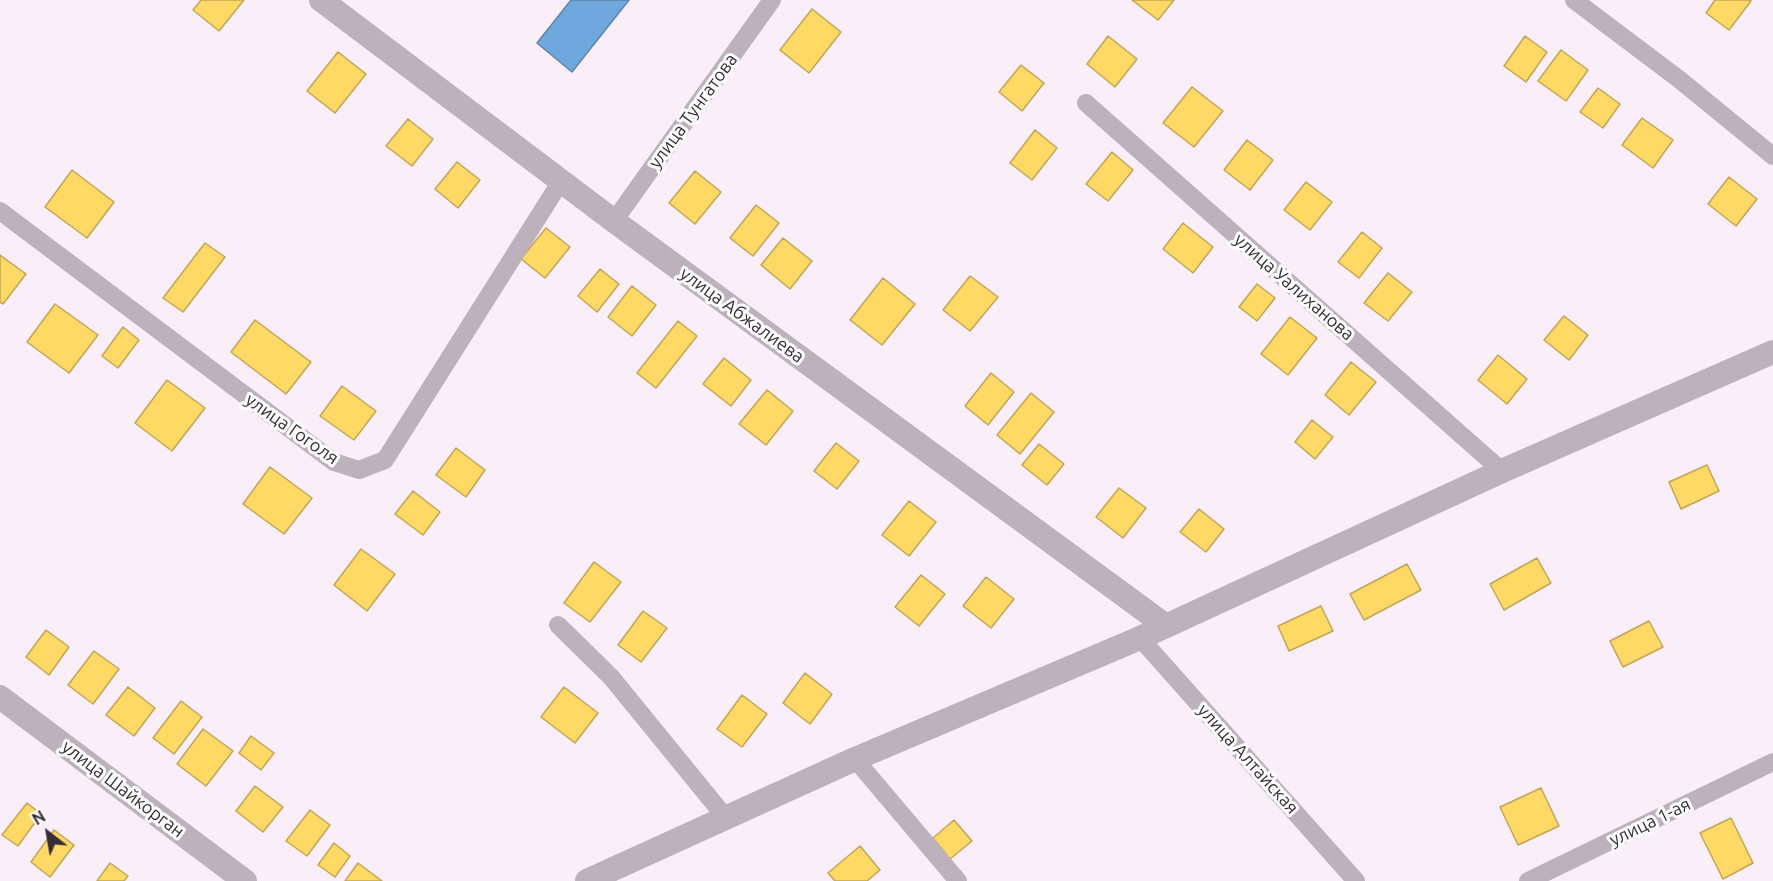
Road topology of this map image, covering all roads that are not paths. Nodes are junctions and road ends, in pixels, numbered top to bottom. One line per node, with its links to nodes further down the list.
1 (321, 0): 6 (street, улица Абжалиева)
2 (772, 0): 8 (street, улица Тунгатова)
3 (1574, 0): 5 (street)
4 (1086, 103): 10 (street, улица Уалиханова)
5 (1773, 156)
6 (561, 181): 7 (street, улица Гоголя); 8 (street, улица Абжалиева)
7 (0, 211)
8 (614, 221): 12 (street, улица Абжалиева)
9 (1773, 352): 10 (street)
10 (1502, 471): 12 (street)
11 (558, 625): 17 (street)
12 (1166, 626): 13 (street)
13 (1140, 638): 15 (street); 21 (street, улица Алтайская)
14 (0, 697): 18 (street, улица Шайкорган)
15 (855, 759): 17 (street); 20 (street)
16 (1773, 762): 22 (street, улица 1-ая)
17 (726, 818): 19 (street)
18 (245, 881)
19 (587, 881)
20 (958, 881)
21 (1356, 881)
22 (1528, 881)

